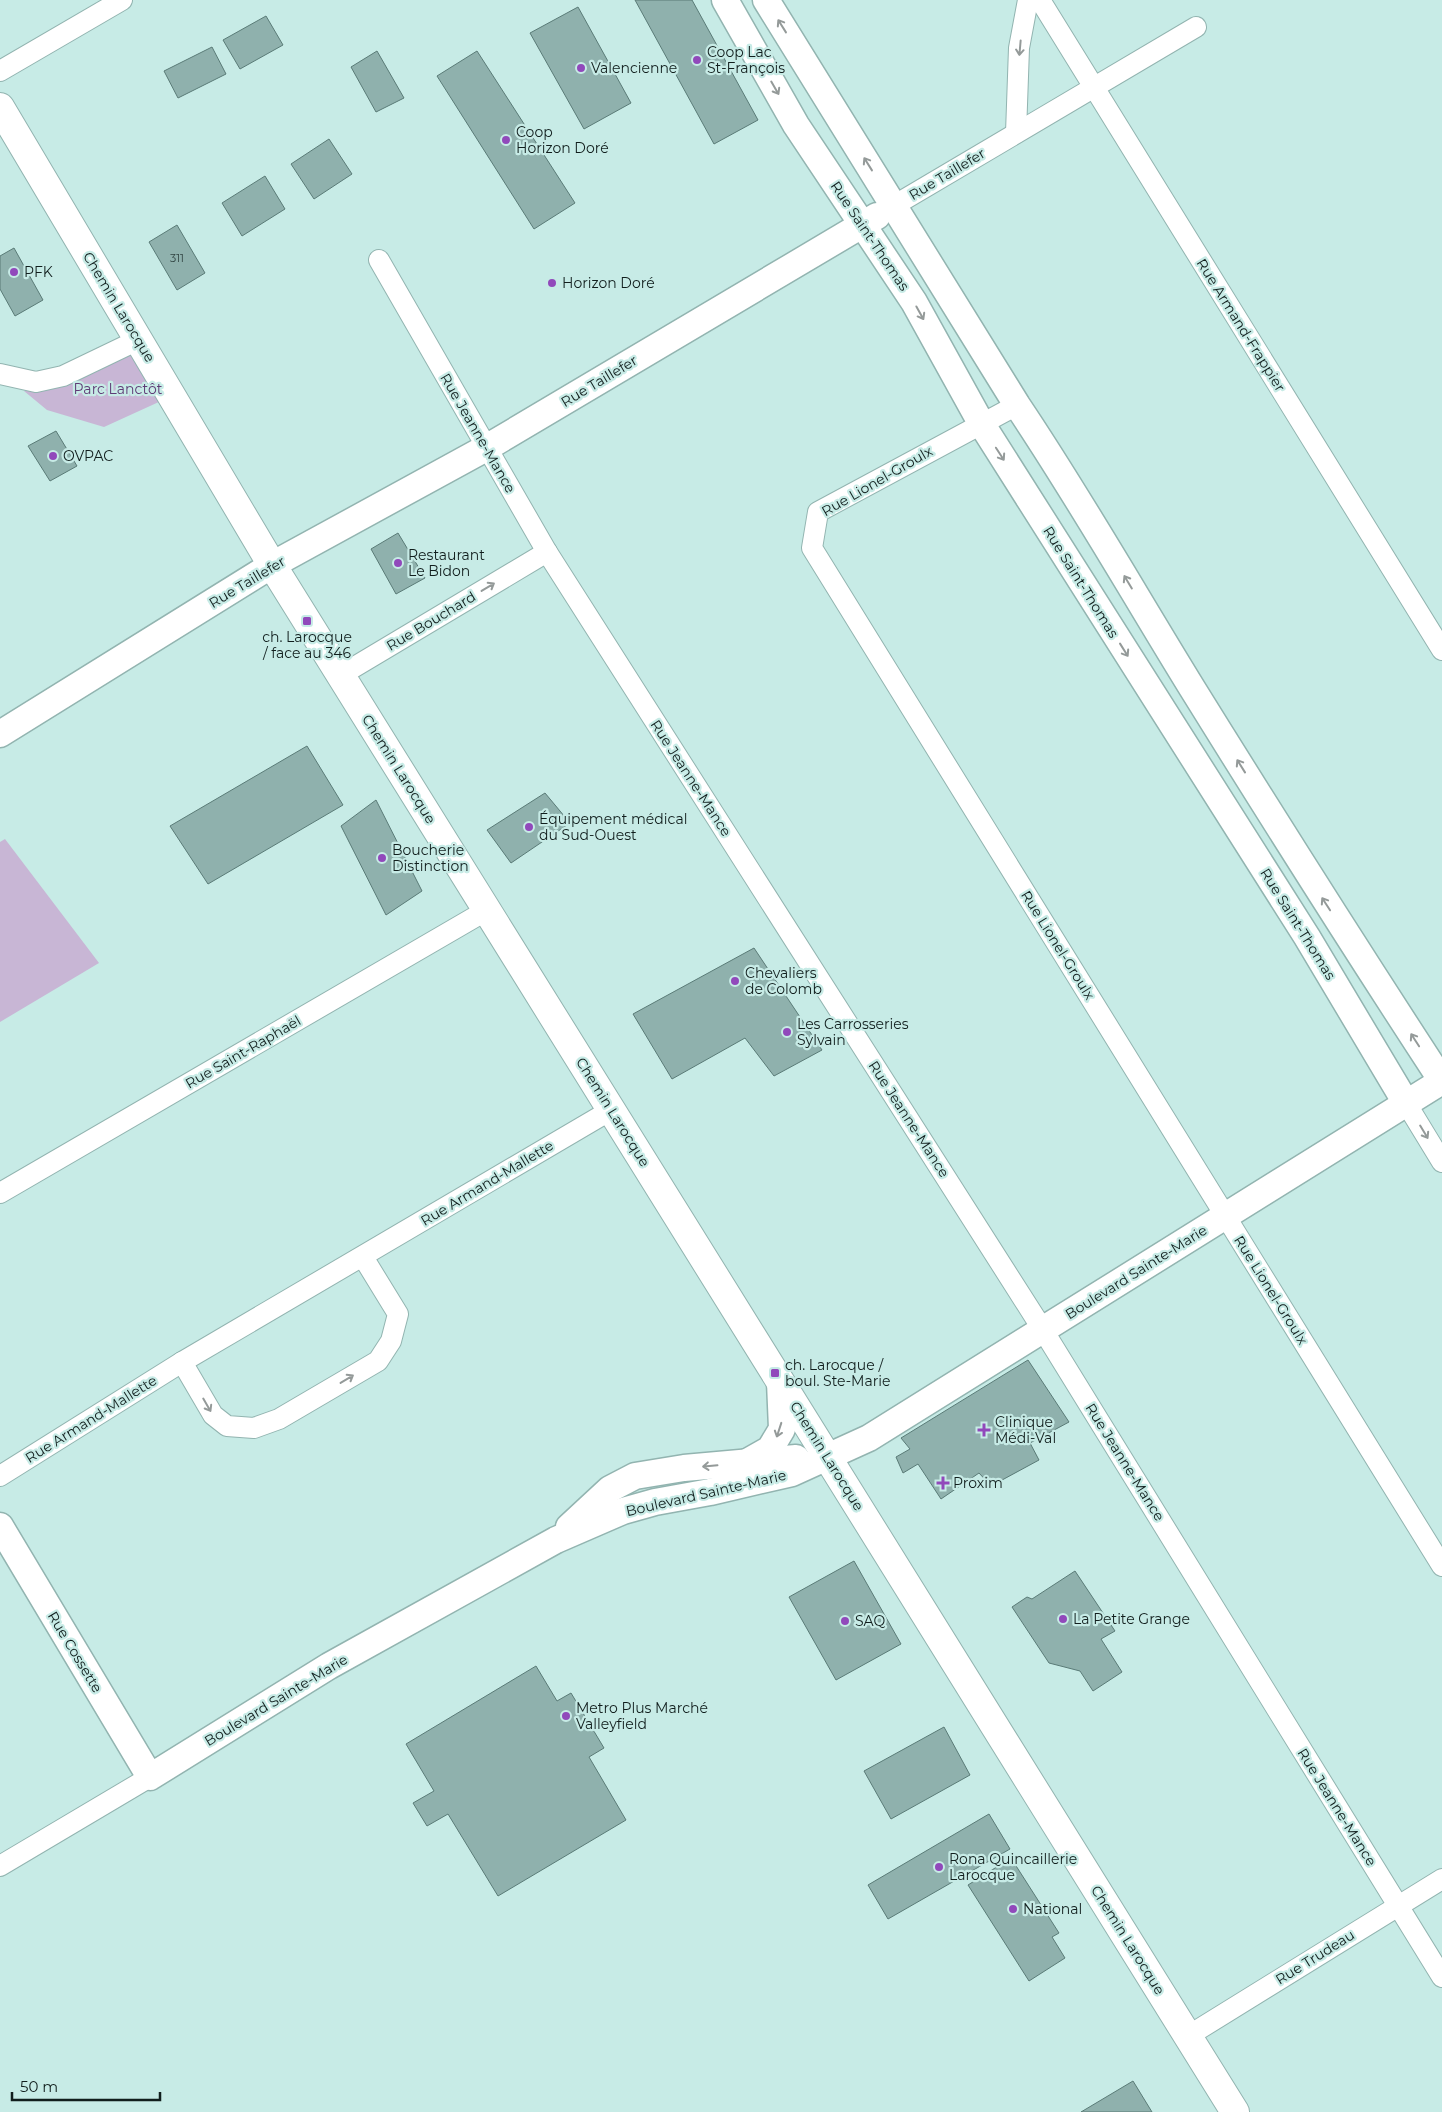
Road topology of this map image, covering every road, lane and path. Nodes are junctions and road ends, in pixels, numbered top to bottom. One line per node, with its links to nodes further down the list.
1 (122, 0): 7 (street)
2 (725, 0): 12 (street, Rue Saint-Thomas, one-way to 12)
3 (766, 0): 11 (street, one-way to 3)
4 (1028, 0): 10 (street, one-way to 10)
5 (1040, 0): 8 (street, Rue Armand-Frappier)
6 (1196, 26): 8 (street, Rue Taillefer)
7 (0, 70)
8 (1094, 87): 10 (street, Rue Taillefer); 21 (street, Rue Armand-Frappier)
9 (0, 107): 14 (main road, Chemin Larocque)
10 (1016, 133): 11 (street, Rue Taillefer)
11 (894, 205): 12 (street, Rue Taillefer); 16 (street)
12 (864, 225): 17 (street, Rue Saint-Thomas, one-way to 17); 18 (street, Rue Taillefer)
13 (379, 260): 18 (street, Rue Jeanne-Mance)
14 (138, 340): 15 (street); 20 (main road, Chemin Larocque)
15 (0, 374)
16 (1017, 405): 17 (street, Rue Lionel-Groulx); 25 (street, one-way to 16)
17 (981, 423): 26 (street, Rue Saint-Thomas, one-way to 26); 30 (street, Rue Lionel-Groulx)
18 (486, 448): 19 (street, Rue Jeanne-Mance); 20 (street, Rue Taillefer)
19 (547, 552): 22 (street, Rue Bouchard, one-way to 19); 32 (street, Rue Jeanne-Mance)
20 (272, 565): 22 (main road, Chemin Larocque); 23 (street, Rue Taillefer)
21 (1442, 650)
22 (341, 675): 24 (main road, Chemin Larocque)
23 (0, 734)
24 (487, 910): 27 (main road, Chemin Larocque); 29 (street, Rue Saint-Raphaël)
25 (1442, 1081): 26 (street, Boulevard Sainte-Marie)
26 (1406, 1103): 28 (street, Rue Saint-Thomas, one-way to 28); 30 (street, Boulevard Sainte-Marie)
27 (611, 1110): 31 (street, Rue Armand-Mallette); 34 (main road, Chemin Larocque)
28 (1442, 1162)
29 (0, 1194)
30 (1225, 1216): 32 (street, Boulevard Sainte-Marie); 40 (street, Rue Lionel-Groulx)
31 (362, 1257): 33 (street, Rue Armand-Mallette); 33 (street, one-way to 31)
32 (1043, 1330): 35 (street, Boulevard Sainte-Marie); 44 (street, Rue Jeanne-Mance)
33 (182, 1362): 37 (street, Rue Armand-Mallette)
34 (780, 1382): 35 (main road, Chemin Larocque); 36 (street, one-way to 36)
35 (828, 1458): 36 (street, Boulevard Sainte-Marie); 39 (street, Boulevard Sainte-Marie); 46 (main road, Chemin Larocque)
36 (745, 1463): 39 (street, Boulevard Sainte-Marie, one-way to 39)
37 (0, 1476)
38 (0, 1526): 41 (street, Rue Cossette)
39 (556, 1540): 41 (street, Boulevard Sainte-Marie)
40 (1442, 1566)
41 (150, 1777): 42 (street, Boulevard Sainte-Marie)
42 (0, 1866)
43 (1442, 1879): 44 (street, Rue Trudeau)
44 (1398, 1906): 45 (street, Rue Jeanne-Mance); 46 (street, Rue Trudeau)
45 (1442, 1977)
46 (1188, 2036): 47 (main road, Chemin Larocque)
47 (1235, 2112)

